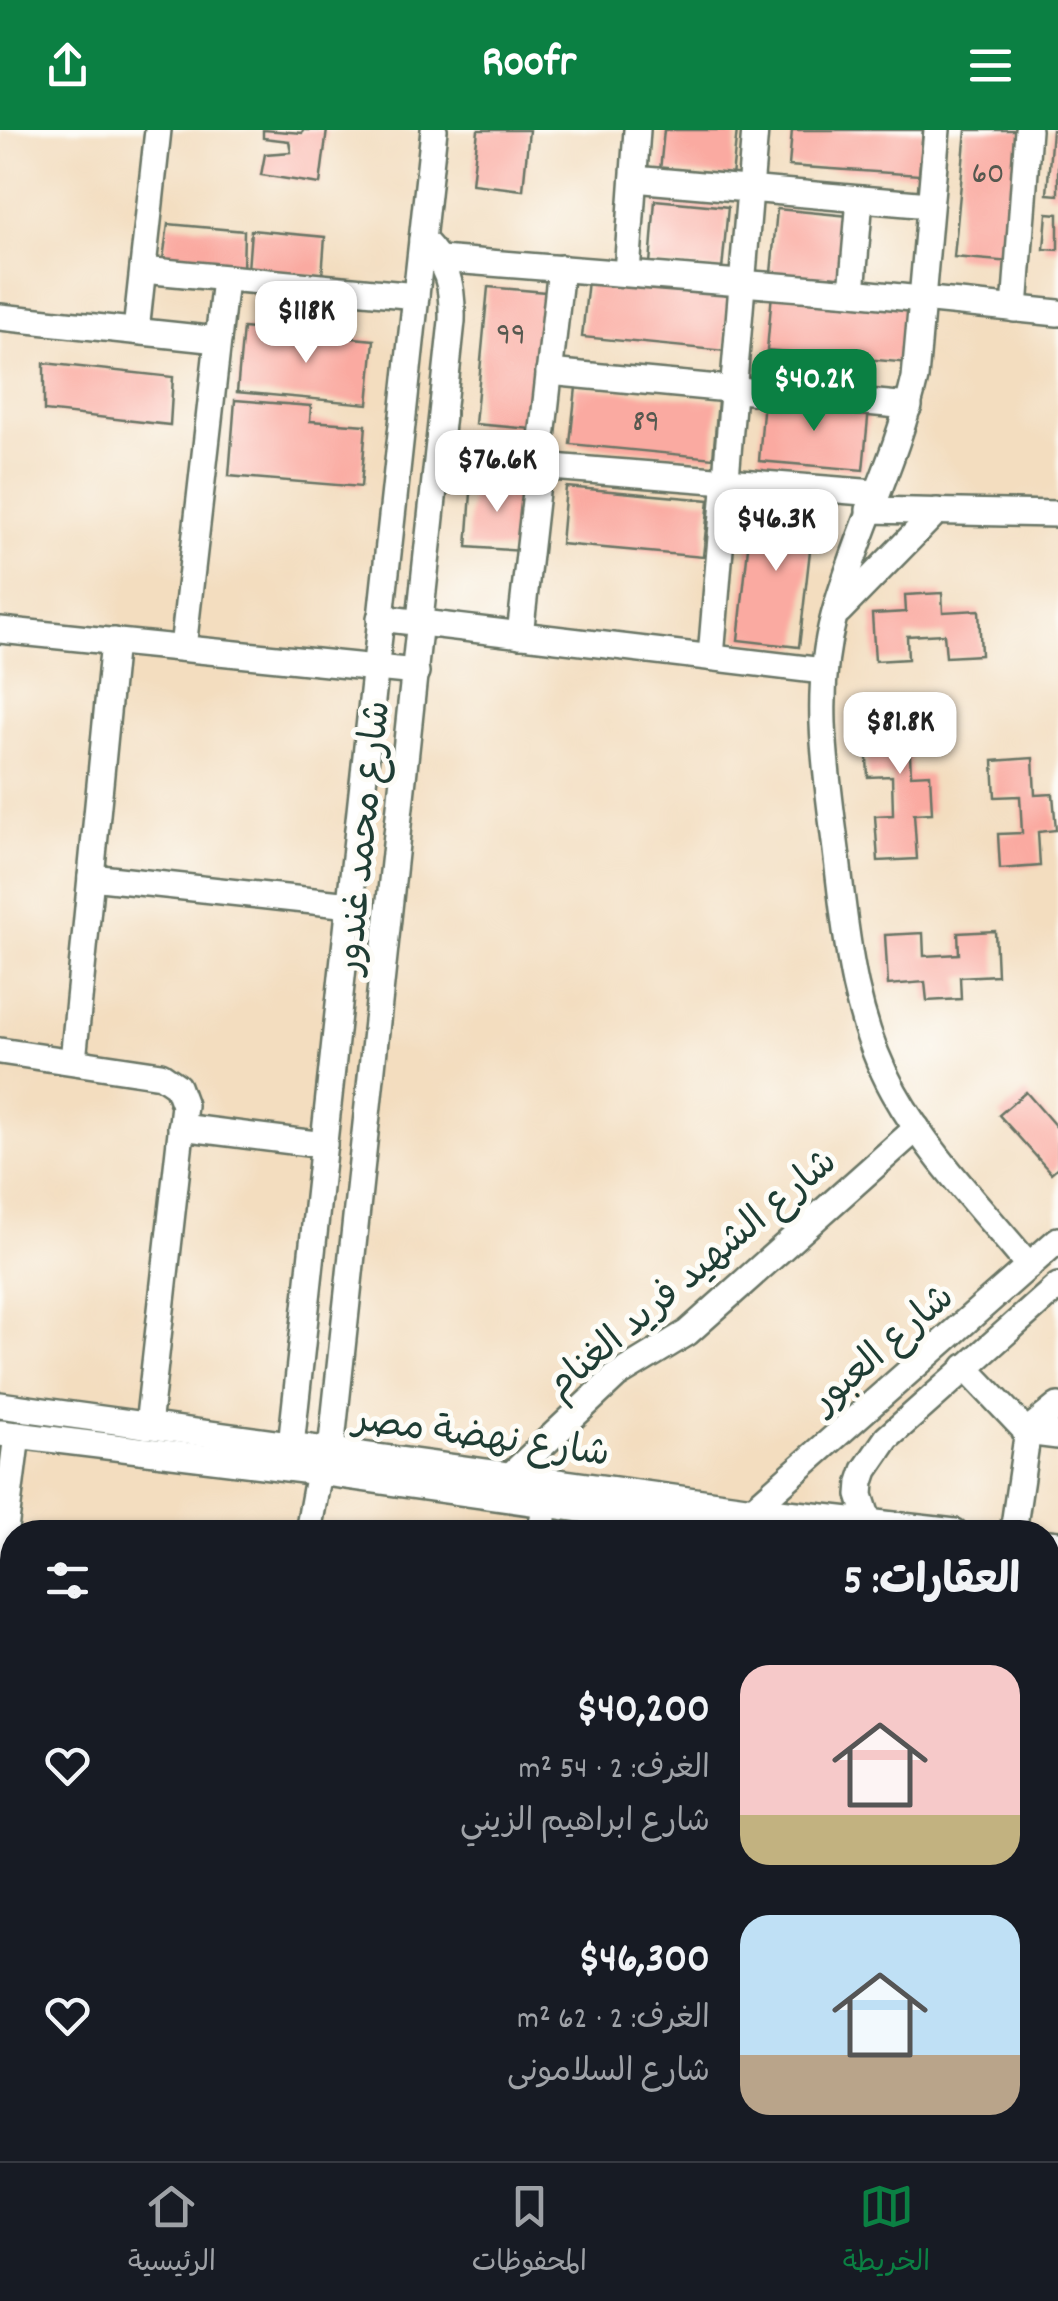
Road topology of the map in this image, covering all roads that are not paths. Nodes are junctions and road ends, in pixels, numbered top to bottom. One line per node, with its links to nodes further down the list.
1 (158, 130): 14 (street)
2 (434, 130): 11 (street, شارع محمد غندور)
3 (637, 130): 7 (street)
4 (756, 130): 8 (street)
5 (937, 130): 10 (street)
6 (1028, 130): 21 (street)
7 (634, 179): 8 (street); 15 (street)
8 (750, 189): 9 (street); 17 (street)
9 (860, 199): 10 (street); 18 (street)
10 (930, 205): 20 (street)
11 (422, 239): 12 (street); 19 (street, شارع محمد غندور)
12 (440, 258): 13 (street); 29 (street, شارع محمد غندور)
13 (561, 268): 15 (street); 26 (street)
14 (142, 270): 16 (street); 24 (street)
15 (627, 273): 17 (street)
16 (225, 279): 19 (street); 25 (street)
17 (742, 282): 18 (street); 27 (street)
18 (852, 292): 20 (street)
19 (416, 296): 36 (street, شارع محمد غندور)
20 (924, 298): 21 (street); 28 (street)
21 (1015, 308): 22 (street)
22 (1058, 313)
23 (0, 316): 24 (street)
24 (136, 331): 25 (street)
25 (218, 340): 41 (street)
26 (549, 372): 27 (street); 30 (street)
27 (734, 389): 28 (street); 31 (street)
28 (909, 406): 32 (street)
29 (439, 458): 30 (street); 37 (street, شارع محمد غندور)
30 (539, 466): 31 (street); 39 (street)
31 (726, 481): 32 (street); 42 (street)
32 (872, 501): 33 (street); 35 (street)
33 (937, 512): 34 (street); 35 (street)
34 (1058, 514)
35 (834, 616): 44 (street)
36 (380, 618): 37 (street); 43 (street, شارع محمد غندور)
37 (422, 623): 39 (street); 45 (street, شارع محمد غندور)
38 (0, 630): 40 (street)
39 (520, 634): 42 (street)
40 (114, 641): 41 (street); 46 (street)
41 (183, 648): 43 (street)
42 (710, 657): 44 (street)
43 (374, 667): 45 (street); 47 (street, شارع محمد غندور)
44 (822, 671): 51 (street)
45 (416, 672): 66 (street, شارع محمد غندور)
46 (90, 877): 47 (street); 49 (street)
47 (350, 905): 52 (street, شارع محمد غندور)
48 (0, 1051): 49 (street)
49 (73, 1061): 50 (street)
50 (180, 1127): 52 (street); 61 (street)
51 (917, 1128): 54 (street); 67 (street, شارع الشهيد فريد الغنام)
52 (324, 1145): 65 (street, شارع محمد غندور)
53 (1058, 1240): 54 (street, شارع العبور)
54 (1029, 1266): 56 (street, شارع العبور)
55 (1058, 1286): 57 (street, شارع العبور)
56 (991, 1300): 57 (street); 74 (street, شارع العبور)
57 (1014, 1324): 58 (street, شارع العبور)
58 (965, 1368): 62 (street); 75 (street, شارع العبور)
59 (0, 1405): 61 (street, شارع نهضة مصر)
60 (1058, 1406): 62 (street)
61 (148, 1426): 65 (street, شارع نهضة مصر)
62 (1026, 1432): 64 (street); 76 (street)
63 (8, 1434): 66 (street, شارع نهضة مصر); 69 (street)
64 (1058, 1436)
65 (291, 1446): 66 (street, شارع نهضة مصر)
66 (325, 1462): 67 (street, شارع نهضة مصر); 68 (street, شارع نهضة مصر); 70 (street, شارع محمد غندور)
67 (512, 1474): 73 (street, شارع نهضة مصر)
68 (545, 1504): 71 (street); 72 (street, شارع نهضة مصر)
69 (6, 1520)
70 (311, 1520)
71 (543, 1520)
72 (736, 1520)
73 (743, 1520)
74 (749, 1520)
75 (868, 1520)
76 (1015, 1520)

